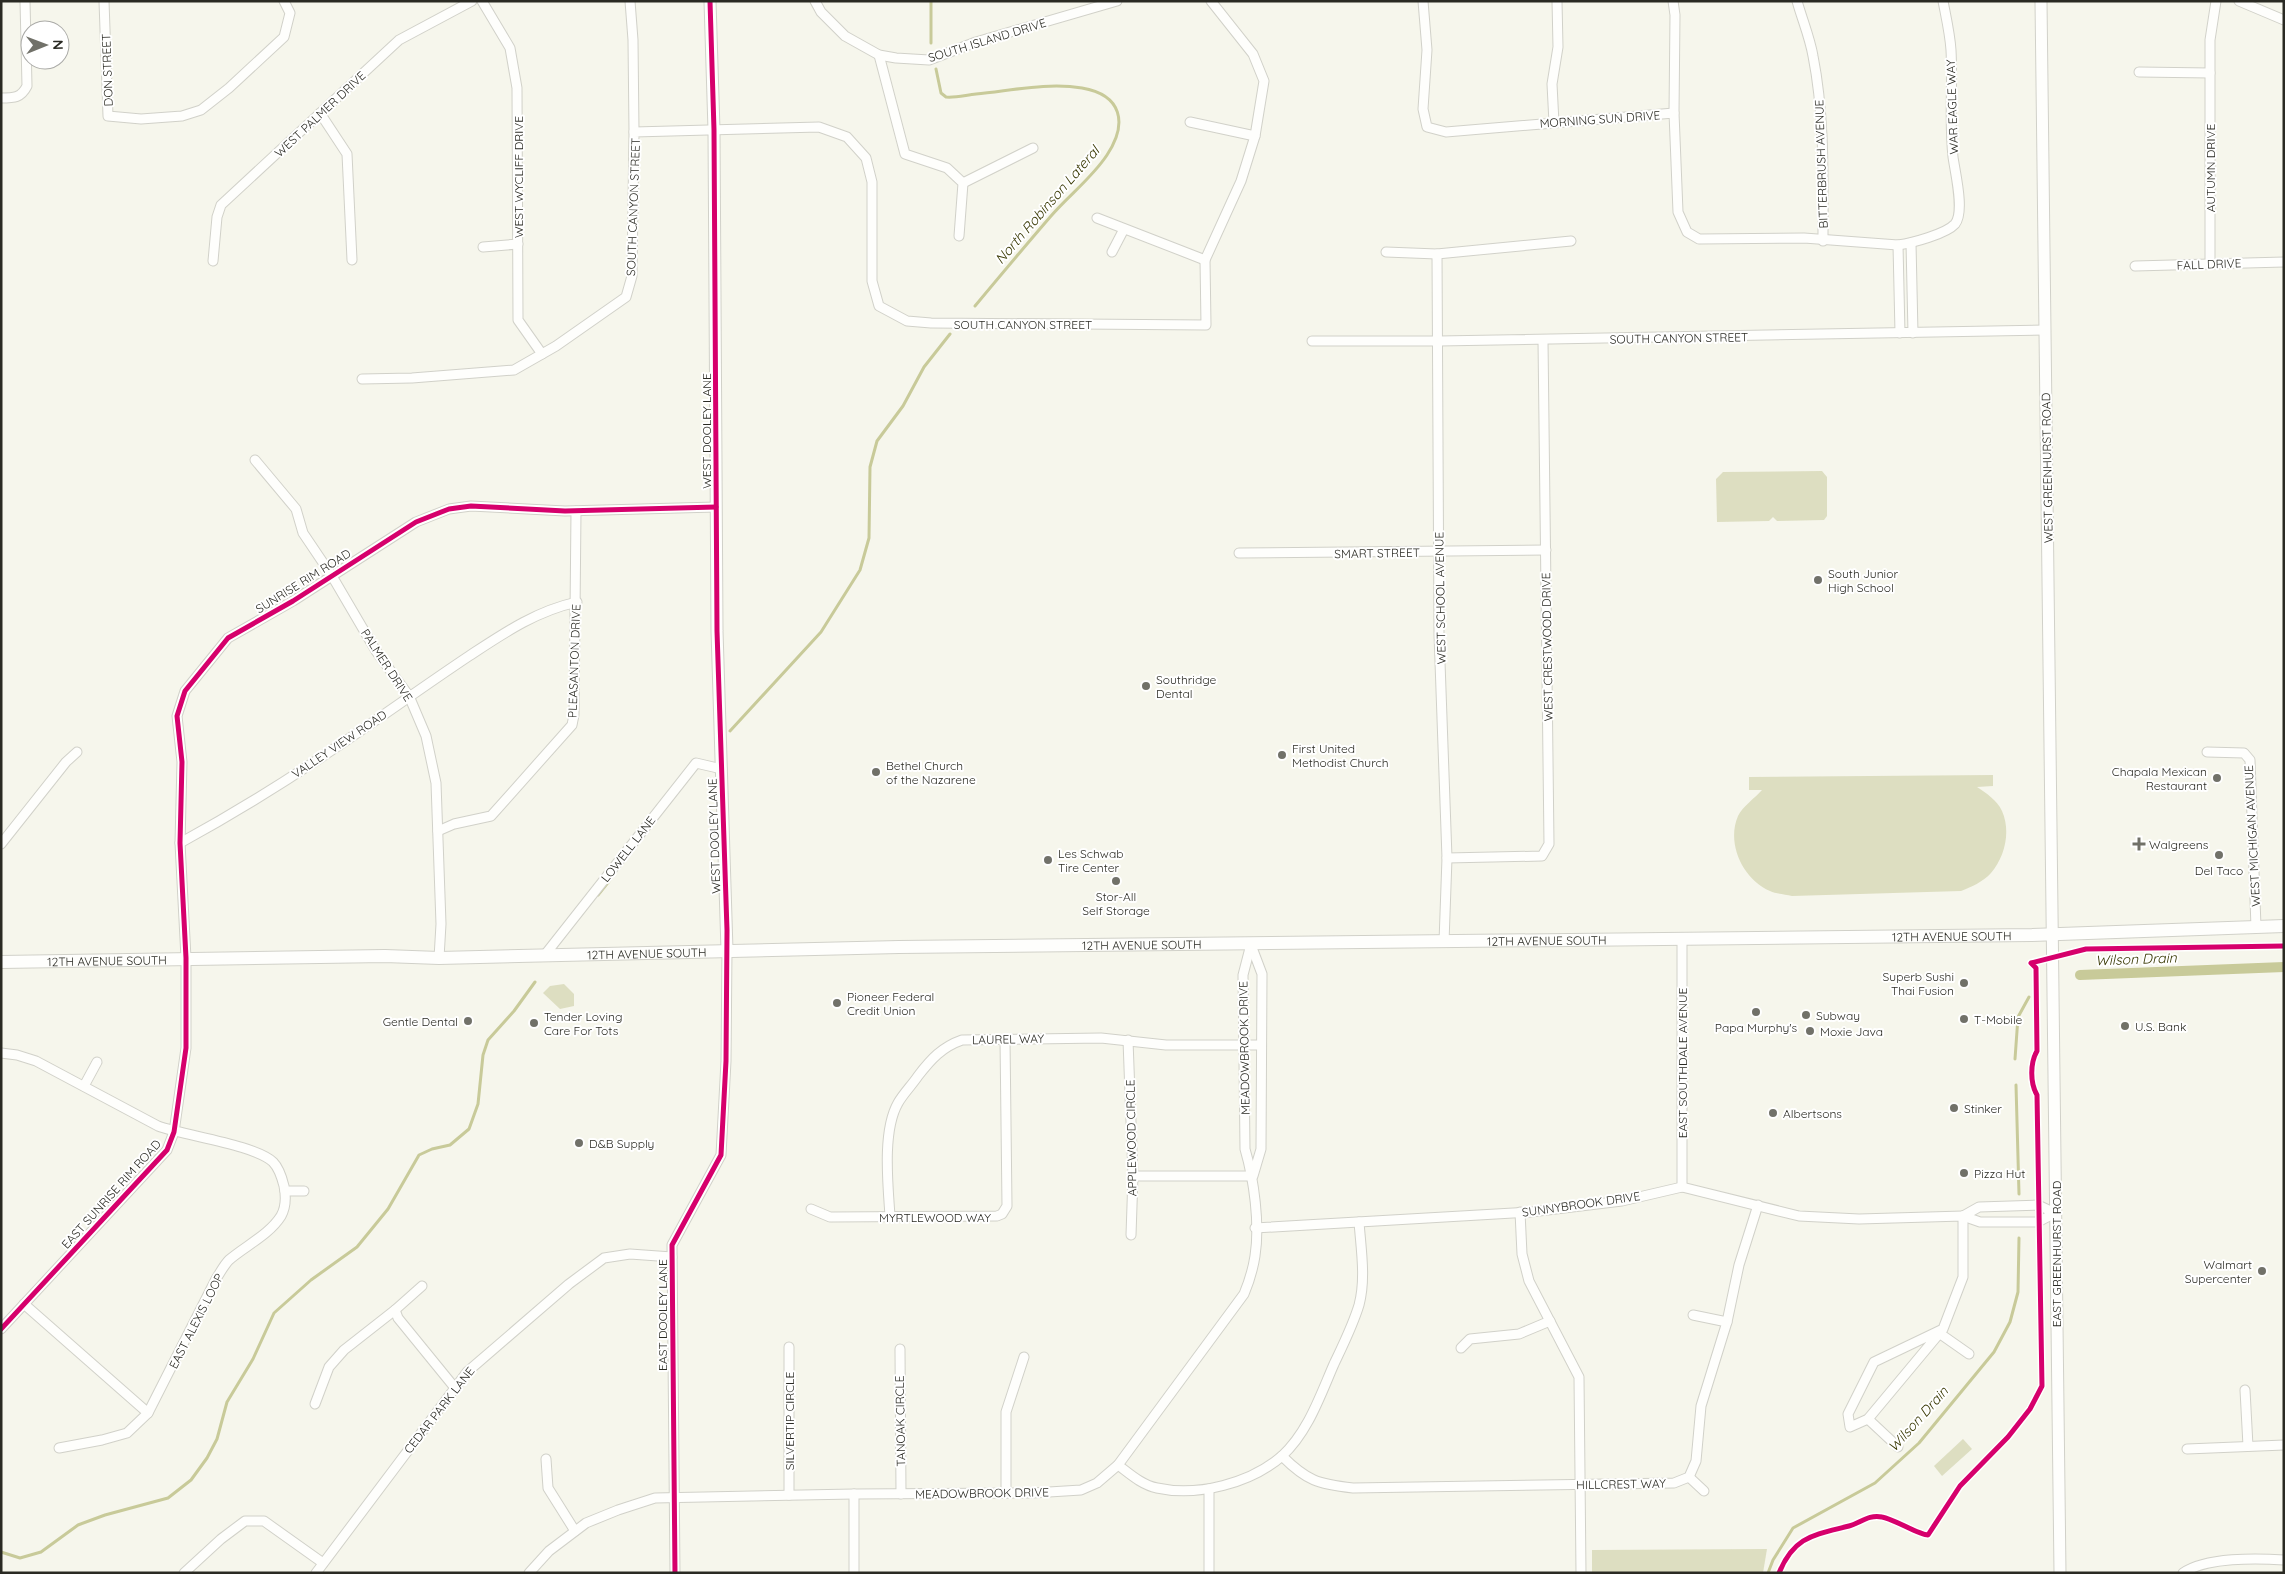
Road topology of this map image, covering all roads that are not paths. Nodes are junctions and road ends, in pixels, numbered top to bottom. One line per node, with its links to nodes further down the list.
1 (25, 1): 23 (street)
2 (104, 1): 3 (street, DON STREET)
3 (284, 1)
4 (472, 1): 25 (street, WEST PALMER DRIVE)
5 (482, 1): 39 (street, WEST WYCLIFF DRIVE)
6 (630, 1): 29 (street)
7 (710, 1): 28 (main road, WEST DOOLEY LANE)
8 (814, 1): 20 (street, SOUTH ISLAND DRIVE)
9 (1117, 1): 20 (street, SOUTH ISLAND DRIVE)
10 (1211, 1): 30 (street)
11 (1423, 1): 27 (street, MORNING SUN DRIVE)
12 (1557, 1): 27 (street)
13 (1673, 1): 24 (street)
14 (1797, 1): 37 (street, BITTERBRUSH AVENUE)
15 (1943, 1): 38 (street, WAR EAGLE WAY)
16 (2041, 1): 51 (main road, WEST GREENHURST ROAD)
17 (2216, 1): 22 (street, AUTUMN DRIVE)
18 (2240, 1): 19 (street)
19 (2284, 20)
20 (879, 55): 32 (street)
21 (2139, 72): 22 (street)
22 (2210, 72): 49 (street, AUTUMN DRIVE)
23 (1, 98)
24 (1674, 113): 27 (street, MORNING SUN DRIVE); 37 (street, MORNING SUN DRIVE)
25 (320, 114): 45 (street, WEST PALMER DRIVE); 46 (street)
26 (1190, 122): 30 (street)
27 (1554, 123)
28 (714, 130): 29 (street, SOUTH CANYON STREET); 47 (street, SOUTH CANYON STREET); 60 (main road, WEST DOOLEY LANE)
29 (634, 132): 57 (street, SOUTH CANYON STREET)
30 (1255, 136): 47 (street)
31 (1033, 148): 32 (street)
32 (963, 183): 35 (street)
33 (1096, 218): 34 (street)
34 (1124, 229): 42 (street); 47 (street)
35 (959, 236)
36 (1571, 241): 44 (street)
37 (1823, 241): 40 (street, MORNING SUN DRIVE)
38 (1911, 243): 40 (street, MORNING SUN DRIVE); 53 (street)
39 (518, 244): 41 (street); 57 (street, WEST WYCLIFF DRIVE)
40 (1898, 244): 52 (street)
41 (483, 247)
42 (1112, 252)
43 (1386, 252): 44 (street)
44 (1437, 254): 56 (street, WEST SCHOOL AVENUE)
45 (213, 260)
46 (352, 260)
47 (1205, 260)
48 (2284, 262): 49 (street, FALL DRIVE)
49 (2210, 264): 50 (street, FALL DRIVE)
50 (2135, 266)
51 (2046, 330): 53 (street, SOUTH CANYON STREET); 77 (main road, WEST GREENHURST ROAD)
52 (1900, 333): 53 (street, SOUTH CANYON STREET); 54 (street, SOUTH CANYON STREET)
53 (1912, 333)
54 (1543, 340): 56 (street, SOUTH CANYON STREET); 62 (street, WEST CRESTWOOD DRIVE)
55 (1312, 341): 56 (street, SOUTH CANYON STREET)
56 (1439, 342): 63 (street, WEST SCHOOL AVENUE)
57 (542, 354): 58 (street, SOUTH CANYON STREET)
58 (362, 379)
59 (255, 460): 65 (street, PALMER DRIVE)
60 (716, 507): 61 (street, SUNRISE RIM ROAD); 70 (main road, WEST DOOLEY LANE)
61 (576, 511): 65 (street, SUNRISE RIM ROAD); 66 (street, PLEASANTON DRIVE)
62 (1546, 550): 63 (street, SMART STREET); 74 (street, WEST CRESTWOOD DRIVE)
63 (1439, 552): 64 (street, SMART STREET); 74 (street, WEST SCHOOL AVENUE)
64 (1239, 553)
65 (332, 576): 67 (street, PALMER DRIVE); 73 (street, SUNRISE RIM ROAD)
66 (577, 602): 67 (street, VALLEY VIEW ROAD); 71 (street, PLEASANTON DRIVE)
67 (408, 696): 71 (street, PALMER DRIVE); 73 (street, VALLEY VIEW ROAD)
68 (77, 752): 72 (street)
69 (2207, 752): 76 (street, WEST MICHIGAN AVENUE)
70 (722, 768): 81 (main road, WEST DOOLEY LANE); 82 (street, LOWELL LANE)
71 (438, 831): 84 (street, PALMER DRIVE)
72 (1, 844)
73 (180, 844): 83 (street, SUNRISE RIM ROAD)
74 (1446, 858): 79 (street, WEST SCHOOL AVENUE)
75 (2284, 926): 76 (main road, 12TH AVENUE SOUTH)
76 (2256, 927): 77 (main road, 12TH AVENUE SOUTH)
77 (2053, 934): 78 (main road, 12TH AVENUE SOUTH); 102 (main road, EAST GREENHURST ROAD)
78 (1682, 939): 79 (main road, 12TH AVENUE SOUTH); 96 (street, EAST SOUTHDALE AVENUE)
79 (1444, 942): 80 (main road, 12TH AVENUE SOUTH)
80 (1251, 944): 81 (main road, 12TH AVENUE SOUTH); 88 (street, MEADOWBROOK DRIVE); 89 (street, MEADOWBROOK DRIVE)
81 (727, 950): 82 (main road, 12TH AVENUE SOUTH); 108 (street, EAST DOOLEY LANE)
82 (544, 956): 84 (main road, 12TH AVENUE SOUTH)
83 (186, 958): 84 (main road, 12TH AVENUE SOUTH); 85 (main road, 12TH AVENUE SOUTH); 93 (street, EAST SUNRISE RIM ROAD)
84 (439, 958)
85 (1, 962)
86 (1005, 1038): 87 (street, LAUREL WAY); 103 (street, LAUREL WAY); 103 (street, MYRTLEWOOD WAY)
87 (1128, 1040): 89 (street, LAUREL WAY); 94 (street, APPLEWOOD CIRCLE)
88 (1261, 1045): 89 (street, LAUREL WAY); 95 (street, MEADOWBROOK DRIVE)
89 (1244, 1046): 95 (street, MEADOWBROOK DRIVE)
90 (1, 1053): 92 (street)
91 (97, 1062): 92 (street)
92 (84, 1086): 93 (street)
93 (174, 1132): 97 (street); 110 (street, EAST SUNRISE RIM ROAD)
94 (1133, 1176): 95 (street); 107 (street, APPLEWOOD CIRCLE)
95 (1252, 1176): 106 (street, MEADOWBROOK DRIVE)
96 (1682, 1187): 99 (street, SUNNYBROOK DRIVE); 101 (street, SUNNYBROOK DRIVE)
97 (285, 1191): 98 (street); 125 (street, EAST ALEXIS LOOP)
98 (304, 1191)
99 (1758, 1205): 104 (street, SUNNYBROOK DRIVE); 114 (street)
100 (811, 1209): 103 (street, MYRTLEWOOD WAY)
101 (1520, 1212): 105 (street, SUNNYBROOK DRIVE); 113 (street)
102 (2055, 1213): 104 (street, SUNNYBROOK DRIVE); 104 (street, SUNNYBROOK DRIVE); 154 (main road, EAST GREENHURST ROAD)
103 (890, 1216)
104 (1963, 1216): 116 (street)
105 (1359, 1222): 106 (street, SUNNYBROOK DRIVE); 132 (street)
106 (1255, 1228): 134 (street, MEADOWBROOK DRIVE)
107 (1131, 1235)
108 (672, 1257): 122 (street, CEDAR PARK LANE); 143 (street, EAST DOOLEY LANE)
109 (422, 1286): 111 (street)
110 (24, 1304): 115 (street, EAST SUNRISE RIM ROAD); 125 (street)
111 (395, 1310): 122 (street); 124 (street)
112 (1693, 1315): 114 (street)
113 (1550, 1321): 118 (street); 136 (street)
114 (1727, 1322): 135 (street)
115 (1, 1329)
116 (1941, 1331): 120 (street); 126 (street); 126 (street)
117 (789, 1347): 142 (street, SILVERTIP CIRCLE)
118 (1461, 1348)
119 (900, 1349): 141 (street, TANOAK CIRCLE)
120 (1969, 1354)
121 (1024, 1357): 139 (street)
122 (454, 1388): 146 (street, CEDAR PARK LANE)
123 (2245, 1390): 129 (street)
124 (315, 1404)
125 (148, 1413): 130 (street, EAST ALEXIS LOOP)
126 (1868, 1419): 128 (street)
127 (2284, 1445): 129 (street)
128 (1898, 1446)
129 (2248, 1446): 131 (street)
130 (59, 1448)
131 (2187, 1449)
132 (1282, 1456): 136 (street, HILLCREST WAY); 137 (street)
133 (546, 1459): 144 (street)
134 (1118, 1465): 137 (street); 139 (street, MEADOWBROOK DRIVE)
135 (1688, 1477): 136 (street, HILLCREST WAY); 138 (street)
136 (1581, 1485): 153 (street)
137 (1209, 1489): 152 (street)
138 (1704, 1491)
139 (1006, 1493): 141 (street, MEADOWBROOK DRIVE)
140 (854, 1494): 141 (street, MEADOWBROOK DRIVE); 142 (street, MEADOWBROOK DRIVE); 151 (street)
141 (901, 1494)
142 (788, 1495): 143 (street, MEADOWBROOK DRIVE)
143 (673, 1496): 144 (street, MEADOWBROOK DRIVE); 150 (street, EAST DOOLEY LANE)
144 (575, 1531): 149 (street, MEADOWBROOK DRIVE)
145 (2284, 1560): 155 (street)
146 (323, 1563): 147 (street); 148 (street, CEDAR PARK LANE)
147 (184, 1573)
148 (316, 1573)
149 (530, 1573)
150 (675, 1573)
151 (854, 1573)
152 (1209, 1573)
153 (1581, 1573)
154 (2060, 1573)
155 (2184, 1573)

